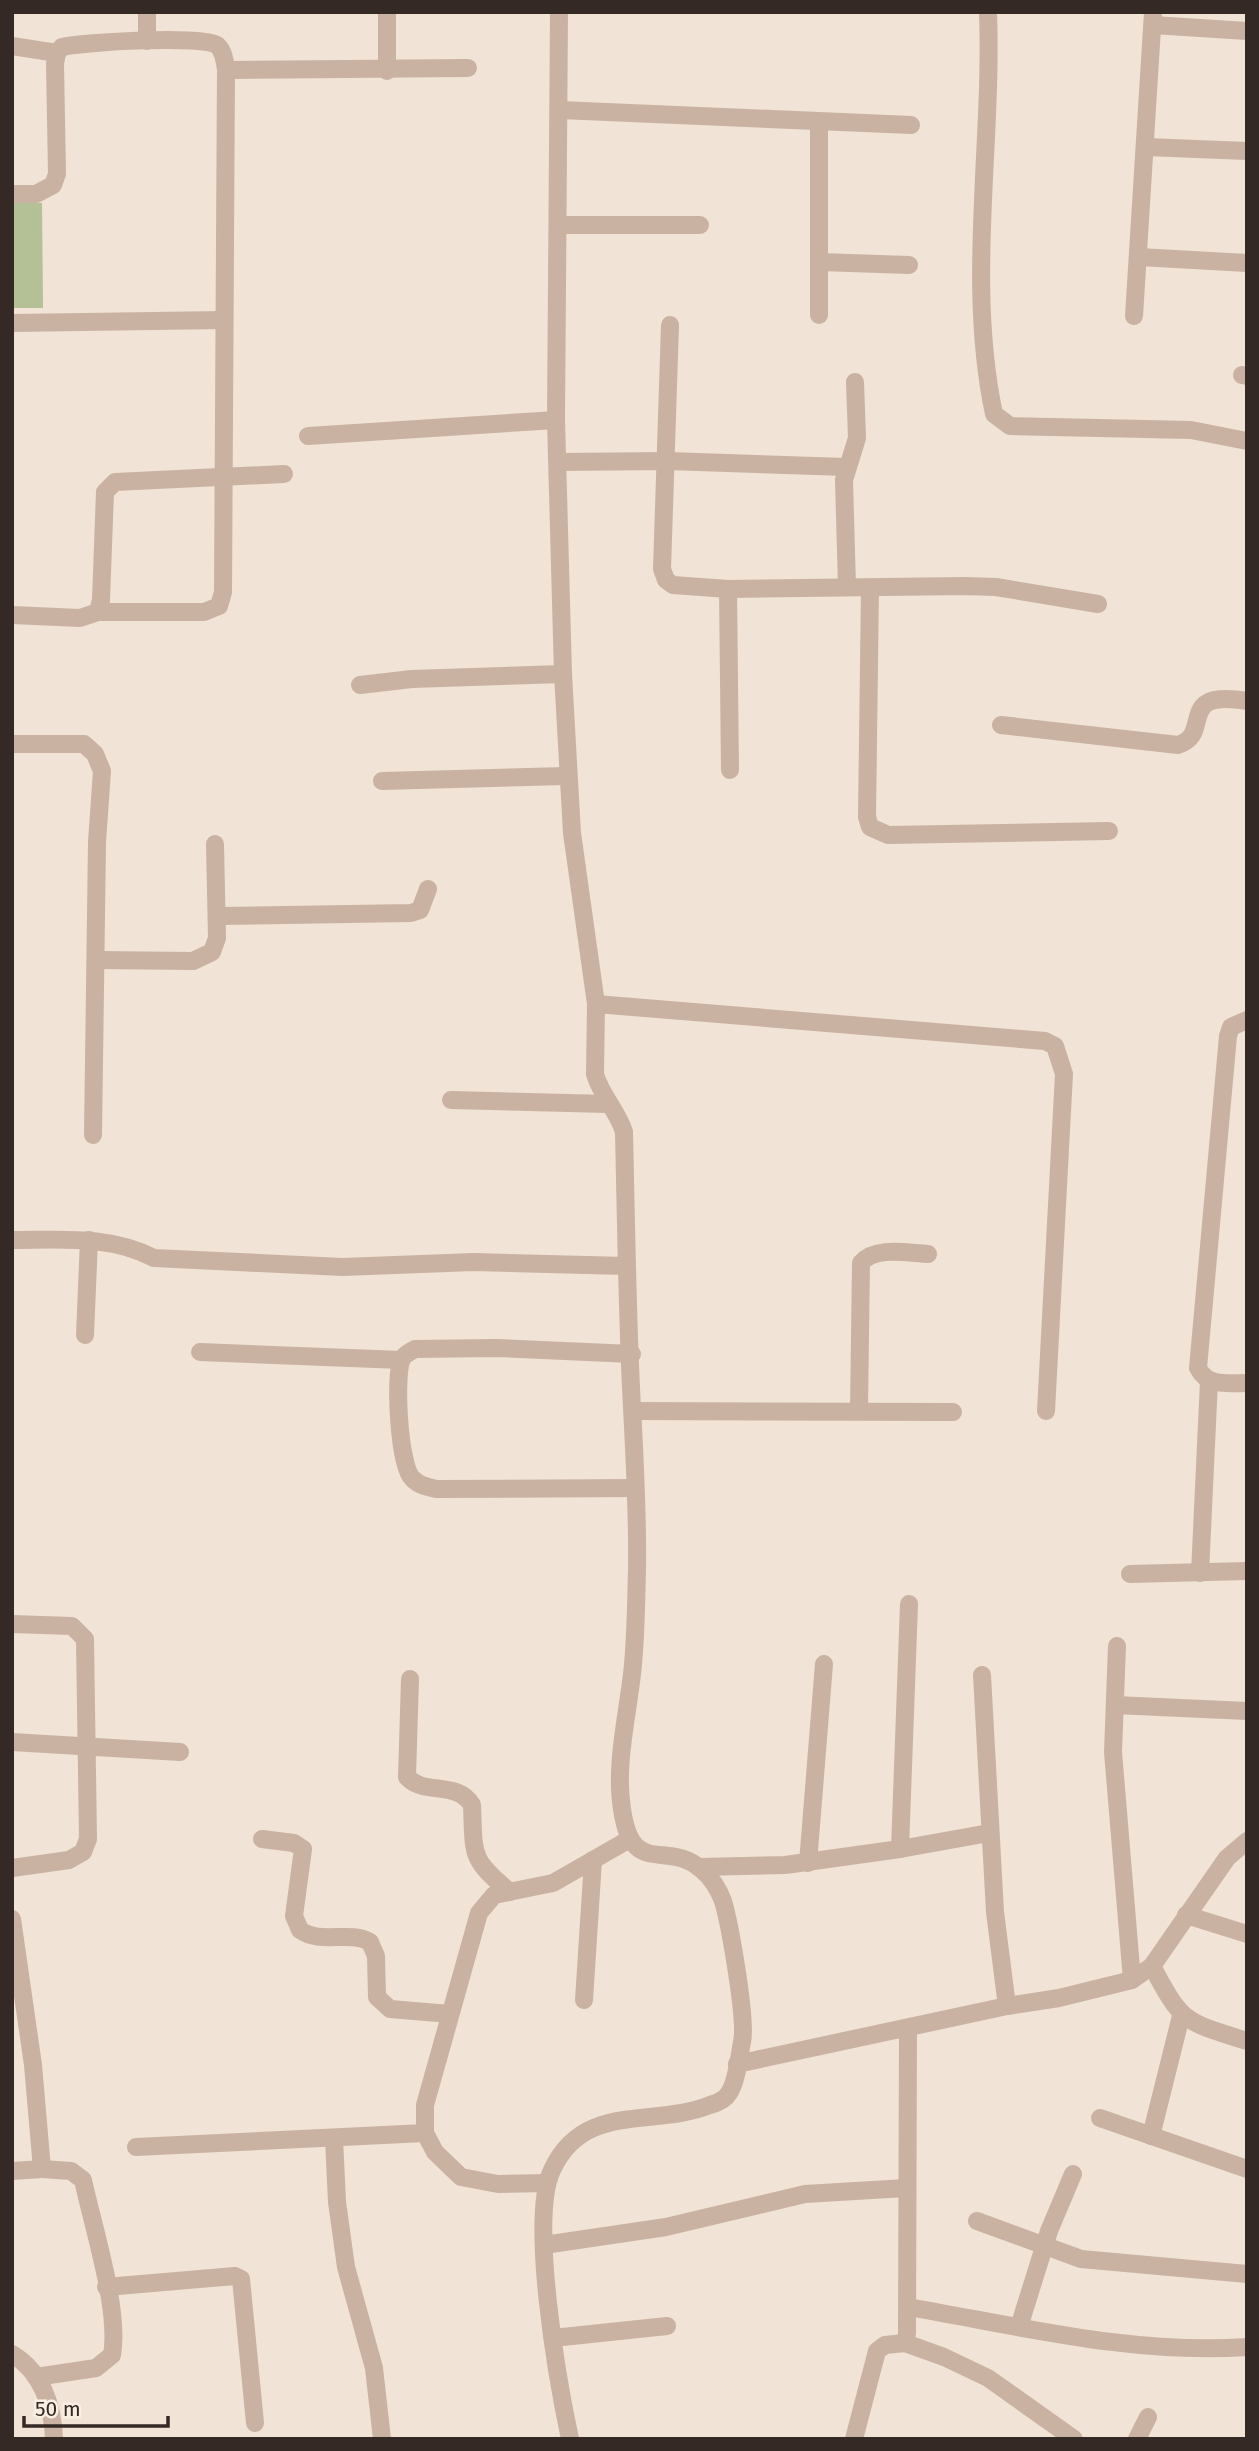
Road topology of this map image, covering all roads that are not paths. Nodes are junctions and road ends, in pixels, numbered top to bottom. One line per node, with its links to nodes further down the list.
1 (147, 12): 7 (street)
2 (387, 12): 12 (street)
3 (559, 12): 13 (street)
4 (988, 12): 33 (street)
5 (1153, 19): 6 (street); 16 (street)
6 (1247, 31)
7 (147, 41): 9 (street); 11 (street)
8 (12, 46): 9 (street)
9 (57, 53): 18 (street)
10 (468, 68): 12 (street)
11 (226, 70): 12 (street); 27 (street)
12 (387, 71)
13 (560, 110): 14 (street); 19 (street)
14 (819, 122): 15 (street); 22 (street)
15 (911, 125)
16 (1146, 147): 17 (street); 21 (street)
17 (1247, 151)
18 (12, 194)
19 (559, 225): 20 (street); 31 (street)
20 (700, 225)
21 (1139, 257): 23 (street); 26 (street)
22 (820, 262): 24 (street); 25 (street)
23 (1247, 263)
24 (909, 265)
25 (818, 315)
26 (1134, 316)
27 (224, 320): 28 (street); 38 (street)
28 (12, 323)
29 (670, 325): 34 (street)
30 (855, 382): 36 (street)
31 (556, 420): 32 (street); 35 (street)
32 (308, 436)
33 (1247, 441)
34 (668, 461): 35 (street); 36 (street); 41 (street)
35 (558, 462): 45 (street)
36 (846, 467): 39 (street)
37 (285, 474): 38 (street)
38 (223, 476): 43 (street); 43 (street)
39 (847, 587): 40 (street); 41 (street)
40 (870, 588): 42 (street); 53 (street)
41 (728, 589): 50 (street)
42 (1098, 604)
43 (98, 612): 44 (street)
44 (12, 615)
45 (563, 674): 46 (street); 51 (street)
46 (360, 685)
47 (1247, 701): 48 (street)
48 (1001, 725)
49 (12, 744): 57 (street)
50 (730, 770)
51 (566, 776): 52 (street); 58 (street)
52 (382, 781)
53 (1109, 831)
54 (215, 844): 56 (street)
55 (428, 889): 56 (street)
56 (217, 916): 57 (street)
57 (97, 960): 62 (street)
58 (596, 1004): 61 (street); 75 (street)
59 (1247, 1020): 71 (street)
60 (451, 1100): 61 (street)
61 (608, 1104): 66 (street)
62 (93, 1135)
63 (12, 1240): 64 (street)
64 (89, 1240): 66 (street); 67 (street)
65 (928, 1254): 73 (street)
66 (626, 1266): 69 (street)
67 (85, 1335)
68 (200, 1352): 70 (street)
69 (632, 1354): 70 (street); 74 (street)
70 (401, 1360): 77 (street)
71 (1209, 1381): 72 (street); 79 (street)
72 (1247, 1383)
73 (859, 1410): 74 (street); 76 (street)
74 (633, 1411): 77 (street)
75 (1046, 1411)
76 (953, 1412)
77 (635, 1488): 94 (street)
78 (1247, 1571): 79 (street)
79 (1200, 1573): 80 (street)
80 (1130, 1574)
81 (909, 1604): 96 (street)
82 (12, 1624): 90 (street)
83 (1117, 1646): 87 (street)
84 (824, 1664): 98 (street)
85 (982, 1675): 92 (street)
86 (410, 1679): 101 (street)
87 (1115, 1705): 88 (street); 106 (street)
88 (1247, 1711)
89 (12, 1742): 90 (street)
90 (87, 1748): 91 (street); 100 (street)
91 (180, 1752)
92 (989, 1833): 96 (street); 108 (street)
93 (262, 1839): 109 (street)
94 (628, 1840): 97 (street); 99 (street)
95 (1247, 1840): 102 (street)
96 (900, 1849): 98 (street)
97 (593, 1860): 101 (street); 107 (street)
98 (808, 1863): 99 (street)
99 (700, 1867): 113 (street)
100 (12, 1868)
101 (510, 1892): 109 (street)
102 (1186, 1915): 104 (street); 105 (street)
103 (12, 1919): 119 (street)
104 (1247, 1934)
105 (1152, 1966): 106 (street); 110 (street)
106 (1132, 1980): 108 (street)
107 (584, 2000)
108 (1007, 2006): 111 (street)
109 (450, 2014): 115 (street)
110 (1181, 2016): 112 (street); 116 (street)
111 (908, 2030): 113 (street); 124 (street)
112 (1247, 2041)
113 (737, 2064): 123 (street)
114 (1100, 2118): 116 (street)
115 (425, 2133): 117 (street); 123 (street)
116 (1151, 2136): 120 (street)
117 (334, 2139): 118 (street); 141 (street)
118 (136, 2147)
119 (42, 2169): 121 (street); 129 (street)
120 (1247, 2169)
121 (12, 2171)
122 (1073, 2174): 127 (street)
123 (547, 2182): 126 (street)
124 (906, 2188): 126 (street); 130 (street)
125 (977, 2221): 127 (street)
126 (544, 2245): 133 (street)
127 (1044, 2248): 128 (street); 132 (street)
128 (1247, 2274)
129 (106, 2287): 137 (street); 139 (street)
130 (908, 2307): 132 (street); 134 (street)
131 (667, 2326): 133 (street)
132 (1019, 2327): 135 (street)
133 (553, 2338): 142 (street)
134 (905, 2343): 143 (street); 144 (street)
135 (1247, 2347)
136 (12, 2354): 137 (street)
137 (36, 2377): 140 (street)
138 (1148, 2417): 145 (street)
139 (255, 2423)
140 (54, 2439)
141 (382, 2439)
142 (569, 2439)
143 (854, 2439)
144 (1074, 2439)
145 (1137, 2439)

